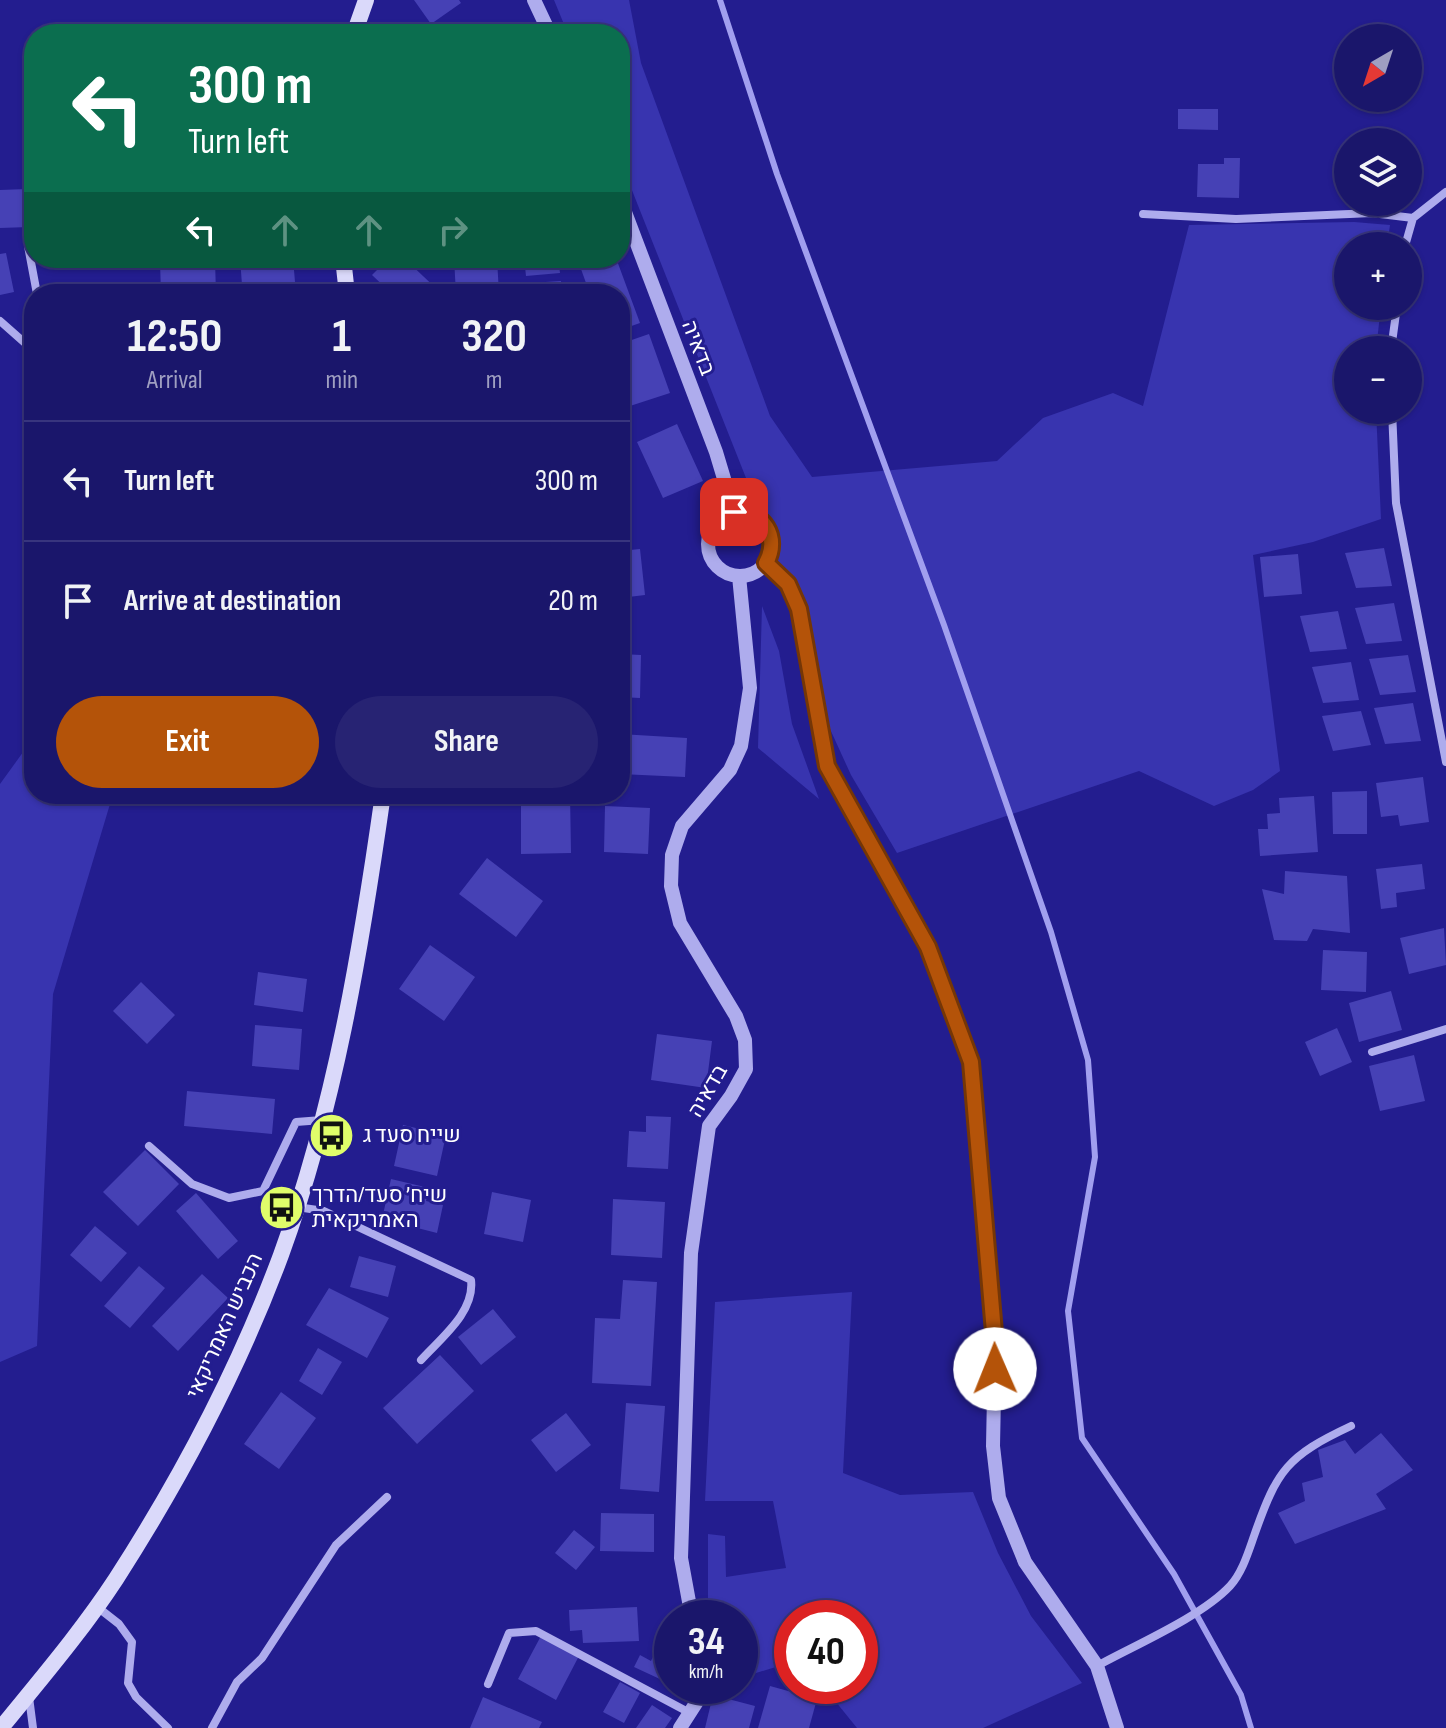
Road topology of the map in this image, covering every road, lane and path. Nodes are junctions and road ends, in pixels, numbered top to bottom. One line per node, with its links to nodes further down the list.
1 (366, 0): 3 (main road)
2 (534, 0): 4 (street)
3 (358, 24)
4 (545, 24)
5 (1446, 192): 7 (street)
6 (1143, 214): 7 (street)
7 (1413, 218): 9 (street)
8 (630, 225): 13 (street, בדאיה)
9 (1409, 232)
10 (0, 321): 11 (street)
11 (24, 342)
12 (1393, 424): 16 (street)
13 (734, 512): 14 (street); 15 (street)
14 (766, 563): 15 (street); 28 (street)
15 (739, 576): 26 (street, בדאיה)
16 (1446, 762)
17 (382, 804): 20 (main road, הכביש האמריקאי)
18 (1446, 1029): 19 (street)
19 (1372, 1052)
20 (322, 1120): 21 (street); 22 (main road, הכביש האמריקאי)
21 (149, 1146)
22 (297, 1207): 23 (street); 27 (main road, הכביש האמריקאי)
23 (421, 1360)
24 (1351, 1426): 28 (street)
25 (387, 1497): 36 (street)
26 (689, 1600)
27 (95, 1606): 30 (main road, הכביש האמריקאי); 35 (street)
28 (1097, 1666): 38 (street)
29 (488, 1684): 32 (street)
30 (28, 1694): 33 (main road, הכביש האמריקאי); 34 (street)
31 (696, 1704): 32 (street)
32 (690, 1713): 37 (street)
33 (1, 1728)
34 (33, 1728)
35 (168, 1728)
36 (212, 1728)
37 (680, 1728)
38 (1117, 1728)

